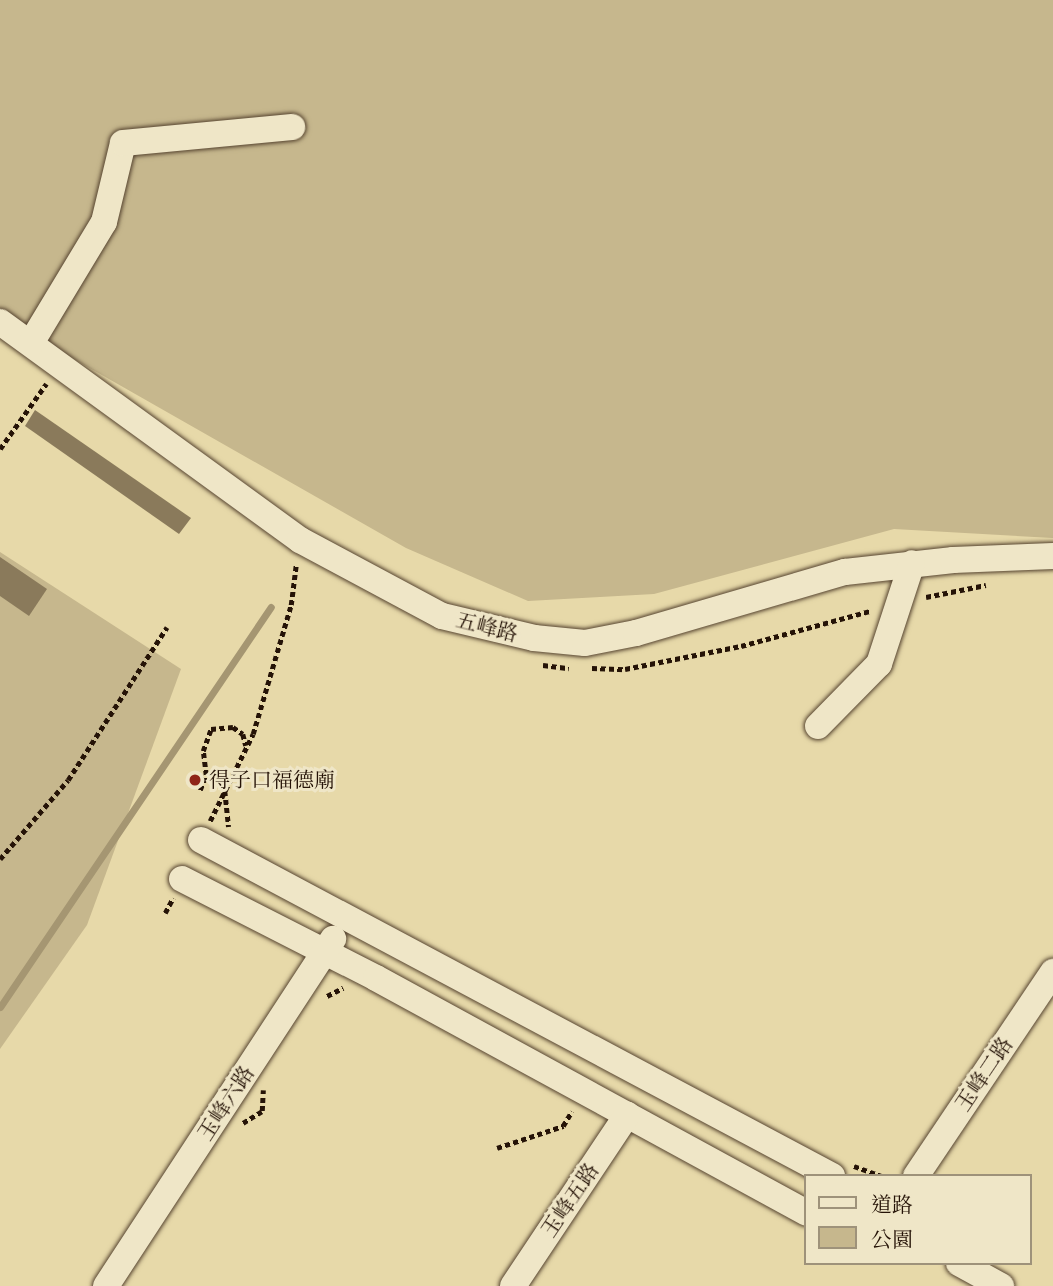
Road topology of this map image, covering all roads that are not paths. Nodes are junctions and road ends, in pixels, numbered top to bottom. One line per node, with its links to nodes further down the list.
1 (292, 127): 3 (street)
2 (0, 322): 3 (street, 五峰路)
3 (31, 343): 5 (street, 五峰路)
4 (1053, 556): 5 (street, 五峰路)
5 (912, 563): 6 (street)
6 (818, 726)
7 (201, 840): 9 (street)
8 (182, 879): 10 (street)
9 (346, 919): 10 (street, 玉峰六路); 13 (street)
10 (325, 952): 12 (street); 17 (street, 玉峰六路)
11 (1053, 972): 14 (street, 玉峰二路)
12 (627, 1115): 15 (street); 18 (street, 玉峰五路)
13 (828, 1174)
14 (917, 1174)
15 (804, 1211)
16 (963, 1265): 19 (street)
17 (106, 1286)
18 (513, 1286)
19 (1001, 1286)

